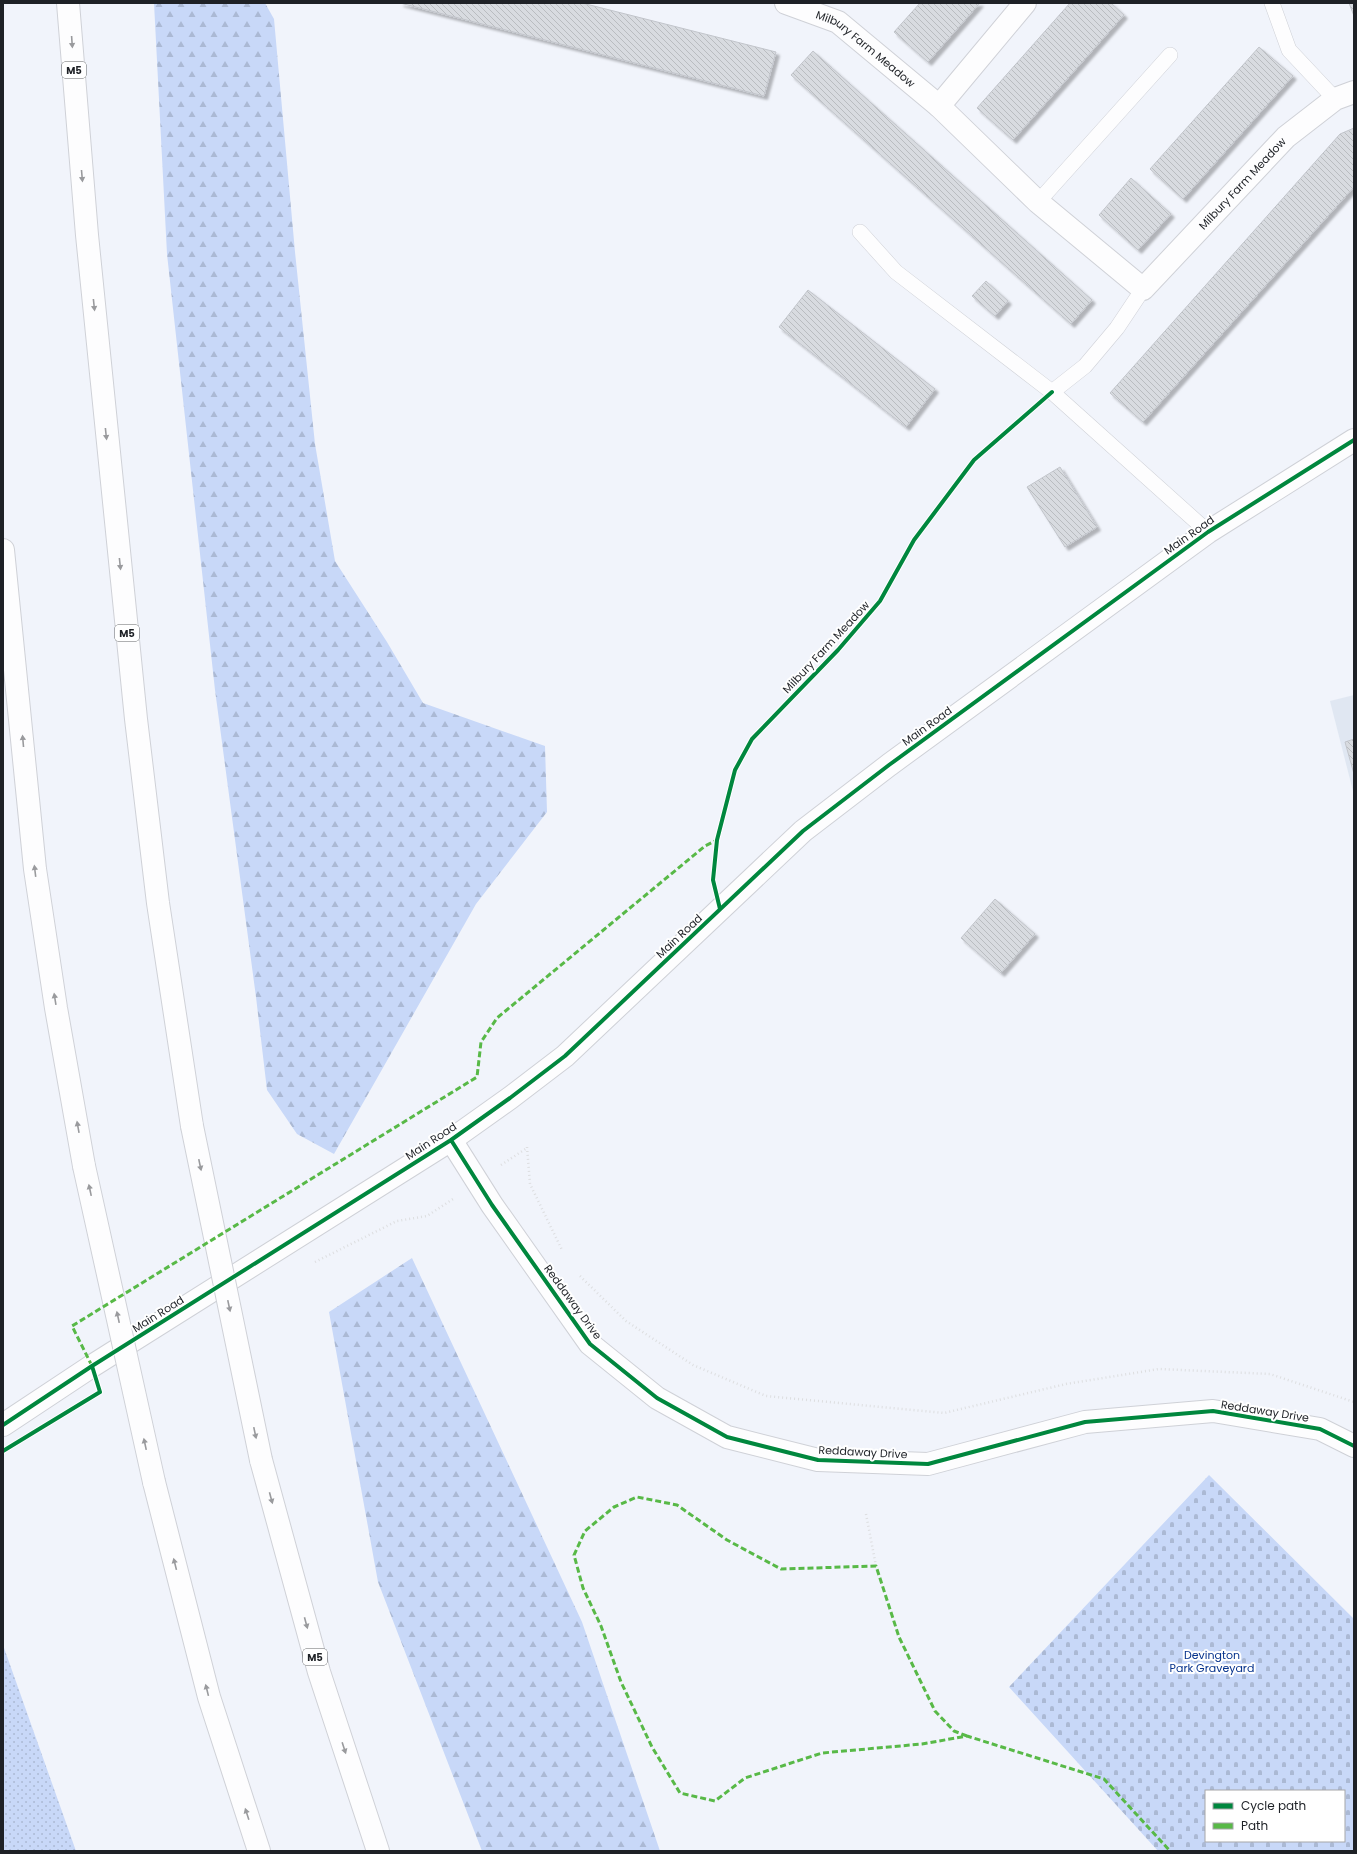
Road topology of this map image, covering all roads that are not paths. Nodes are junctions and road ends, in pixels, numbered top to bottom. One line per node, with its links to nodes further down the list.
1 (68, 3): 19 (main road, M5, one-way to 19, bridge)
2 (786, 3): 7 (main road, Milbury Farm Meadow)
3 (1025, 3): 7 (main road)
4 (1272, 3): 6 (lane)
5 (1170, 55): 8 (lane)
6 (1345, 96): 10 (main road, Milbury Farm Meadow)
7 (939, 106): 8 (main road, Milbury Farm Meadow)
8 (1038, 202): 10 (main road, Milbury Farm Meadow)
9 (860, 232): 11 (lane)
10 (1143, 289): 11 (lane, Milbury Farm Meadow)
11 (1052, 392): 13 (lane)
12 (1354, 440): 13 (main road, Main Road)
13 (1208, 532): 15 (main road, Main Road)
14 (3, 550): 18 (main road, one-way to 14, bridge)
15 (451, 1140): 16 (main road, Main Road); 17 (main road, Reddaway Drive)
16 (3, 1424)
17 (1354, 1446)
18 (259, 1851)
19 (378, 1851)

